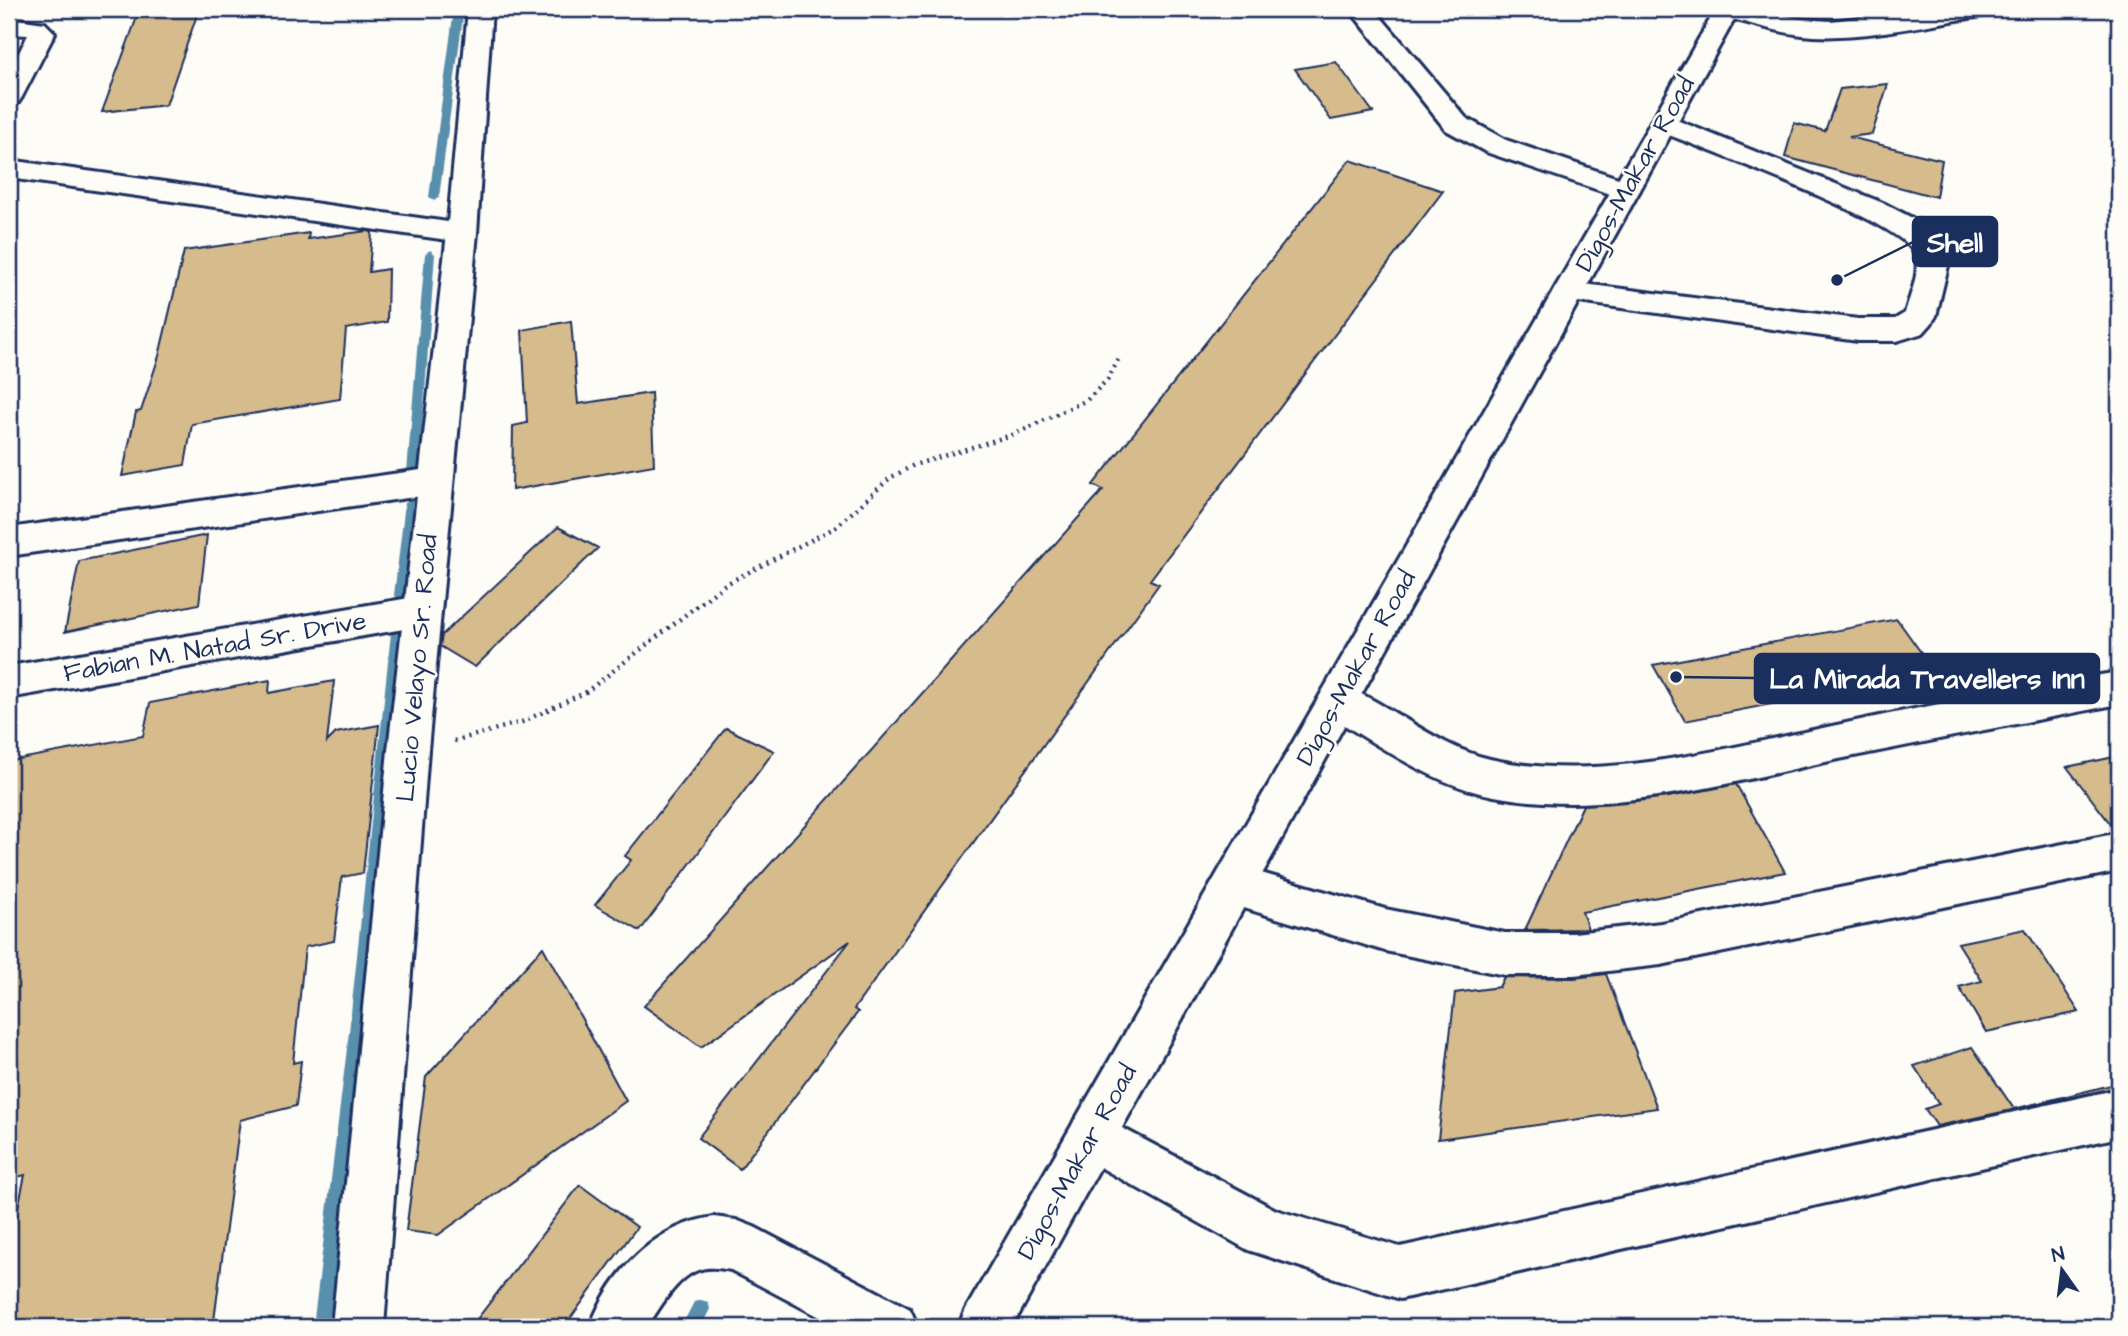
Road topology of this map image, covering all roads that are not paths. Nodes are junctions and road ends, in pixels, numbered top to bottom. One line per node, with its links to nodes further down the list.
1 (480, 9): 10 (street, Lucio Velayo Sr. Road)
2 (1361, 9): 9 (street)
3 (1728, 9): 4 (street); 7 (street, Digos-Makar Road)
4 (1983, 9)
5 (9, 26): 6 (street)
6 (9, 97)
7 (1664, 123): 9 (street, Digos-Makar Road); 11 (street)
8 (9, 169): 10 (street)
9 (1626, 190): 11 (street, Digos-Makar Road)
10 (462, 233): 12 (street, Lucio Velayo Sr. Road)
11 (1568, 292): 17 (street, Digos-Makar Road)
12 (435, 481): 13 (street); 14 (street, Lucio Velayo Sr. Road)
13 (9, 542)
14 (421, 611): 15 (street, Fabian M. Natad Sr. Drive); 22 (street, Lucio Velayo Sr. Road)
15 (9, 682)
16 (2119, 688): 17 (street)
17 (1338, 701): 19 (street, Digos-Makar Road)
18 (2119, 852): 19 (street)
19 (1234, 885): 21 (street, Digos-Makar Road)
20 (2119, 1113): 21 (street)
21 (1091, 1136): 25 (street, Digos-Makar Road)
22 (358, 1327)
23 (616, 1327): 24 (street)
24 (892, 1327)
25 (984, 1327)

